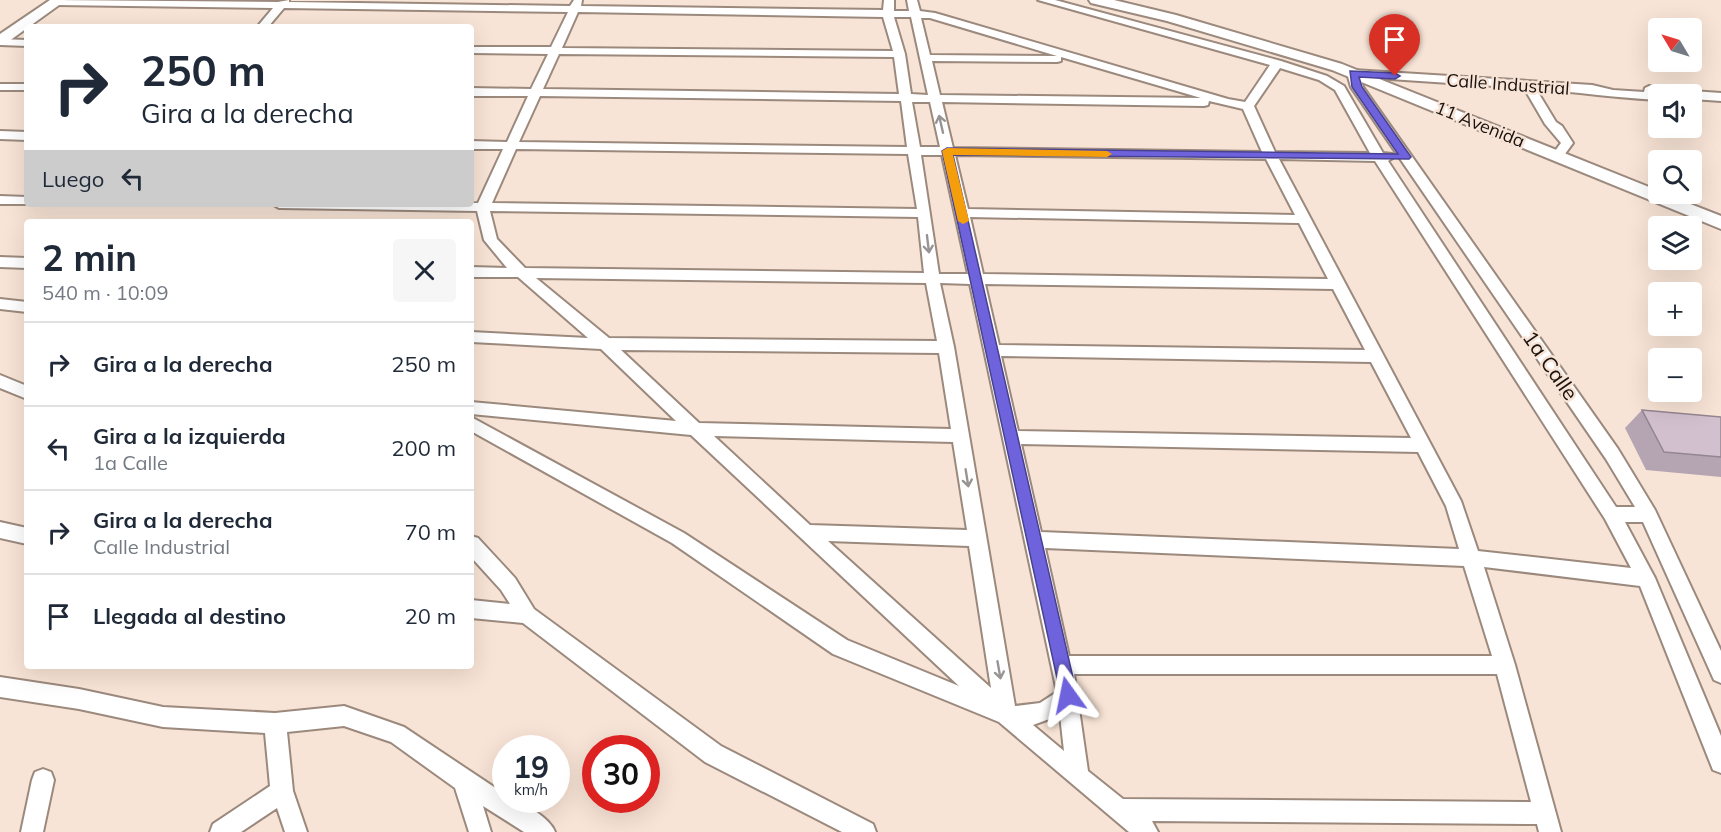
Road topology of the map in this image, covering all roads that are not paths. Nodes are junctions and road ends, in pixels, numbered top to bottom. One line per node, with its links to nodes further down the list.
1 (1043, 0): 18 (street)
2 (1096, 0): 19 (main road, 11 Avenida)
3 (58, 1): 4 (street); 8 (main road)
4 (283, 2): 5 (street); 9 (street)
5 (576, 5): 6 (street); 14 (street)
6 (888, 7): 7 (street); 15 (street)
7 (914, 7): 16 (street); 17 (street)
8 (25, 24)
9 (265, 24)
10 (24, 25): 11 (main road)
11 (0, 42): 12 (street)
12 (24, 43)
13 (474, 50): 14 (street)
14 (555, 51): 15 (street); 26 (street)
15 (899, 54): 30 (street)
16 (926, 58): 17 (street); 31 (street)
17 (1075, 59): 32 (street)
18 (1277, 63): 33 (street); 42 (street)
19 (1353, 73): 20 (street, Calle Industrial); 40 (main road, 11 Avenida); 43 (street, 1a Calle)
20 (1528, 85): 23 (street, Calle Industrial); 40 (street)
21 (0, 87): 22 (street)
22 (24, 87)
23 (1592, 89): 24 (street, Calle Industrial); 27 (street, Calle Industrial)
24 (1648, 90)
25 (474, 92): 26 (street)
26 (536, 93): 30 (street); 37 (street)
27 (1648, 96)
28 (1702, 96): 29 (street)
29 (1721, 97)
30 (906, 100): 31 (street); 38 (street)
31 (935, 100): 32 (street); 39 (street, one-way to 31)
32 (1226, 102): 33 (street)
33 (1248, 106): 41 (street)
34 (0, 135): 35 (street)
35 (24, 136)
36 (474, 145): 37 (street)
37 (511, 146): 38 (street); 47 (street)
38 (914, 151): 39 (street); 48 (street)
39 (947, 151): 41 (street); 49 (street)
40 (1558, 155): 51 (main road, 11 Avenida)
41 (1270, 157): 42 (street); 50 (street)
42 (1379, 157): 43 (street); 74 (street)
43 (1406, 157): 75 (street, 1a Calle)
44 (0, 200): 45 (street)
45 (24, 201)
46 (474, 207): 47 (street)
47 (483, 207): 48 (street); 55 (street)
48 (924, 213): 56 (street, one-way to 56)
49 (962, 213): 50 (street); 57 (street)
50 (1303, 219): 58 (street)
51 (1721, 223)
52 (0, 262): 53 (street)
53 (24, 263)
54 (474, 272): 55 (street)
55 (522, 273): 56 (street); 62 (street)
56 (932, 279): 57 (street); 63 (street)
57 (976, 279): 58 (street); 64 (street)
58 (1337, 284): 65 (street)
59 (0, 304): 60 (street)
60 (24, 307)
61 (474, 337): 62 (street)
62 (605, 344): 63 (street); 70 (street)
63 (946, 347): 71 (street)
64 (992, 350): 65 (street); 72 (street)
65 (1376, 356): 73 (street)
66 (0, 381): 67 (street)
67 (24, 392)
68 (474, 408): 70 (street)
69 (474, 425): 91 (street)
70 (695, 429): 71 (street); 77 (street)
71 (960, 436): 79 (street, one-way to 79)
72 (1012, 437): 73 (street); 80 (street)
73 (1423, 445): 82 (street)
74 (1611, 514): 75 (street); 83 (street)
75 (1649, 515): 88 (street, 1a Calle)
76 (0, 530): 78 (street)
77 (806, 533): 79 (street); 91 (street)
78 (24, 535)
79 (976, 538): 91 (street, one-way to 91)
80 (1034, 540): 82 (street); 86 (street)
81 (474, 547): 85 (street)
82 (1472, 558): 83 (street); 87 (street)
83 (1646, 578): 93 (street)
84 (474, 609): 85 (street)
85 (527, 615): 105 (street)
86 (1062, 665): 87 (street); 90 (street)
87 (1505, 665): 99 (street)
88 (1721, 673)
89 (0, 687): 92 (street)
90 (1068, 695): 91 (street); 94 (street)
91 (1006, 715): 94 (street)
92 (275, 723): 96 (street); 97 (street)
93 (1721, 762)
94 (1078, 777): 98 (street)
95 (43, 780): 100 (street)
96 (464, 781): 103 (street); 104 (street)
97 (282, 790): 101 (street); 102 (street)
98 (1121, 810): 99 (street); 106 (street)
99 (1548, 822)
100 (32, 832)
101 (221, 832)
102 (296, 832)
103 (480, 832)
104 (544, 832)
105 (865, 832)
106 (1147, 832)

